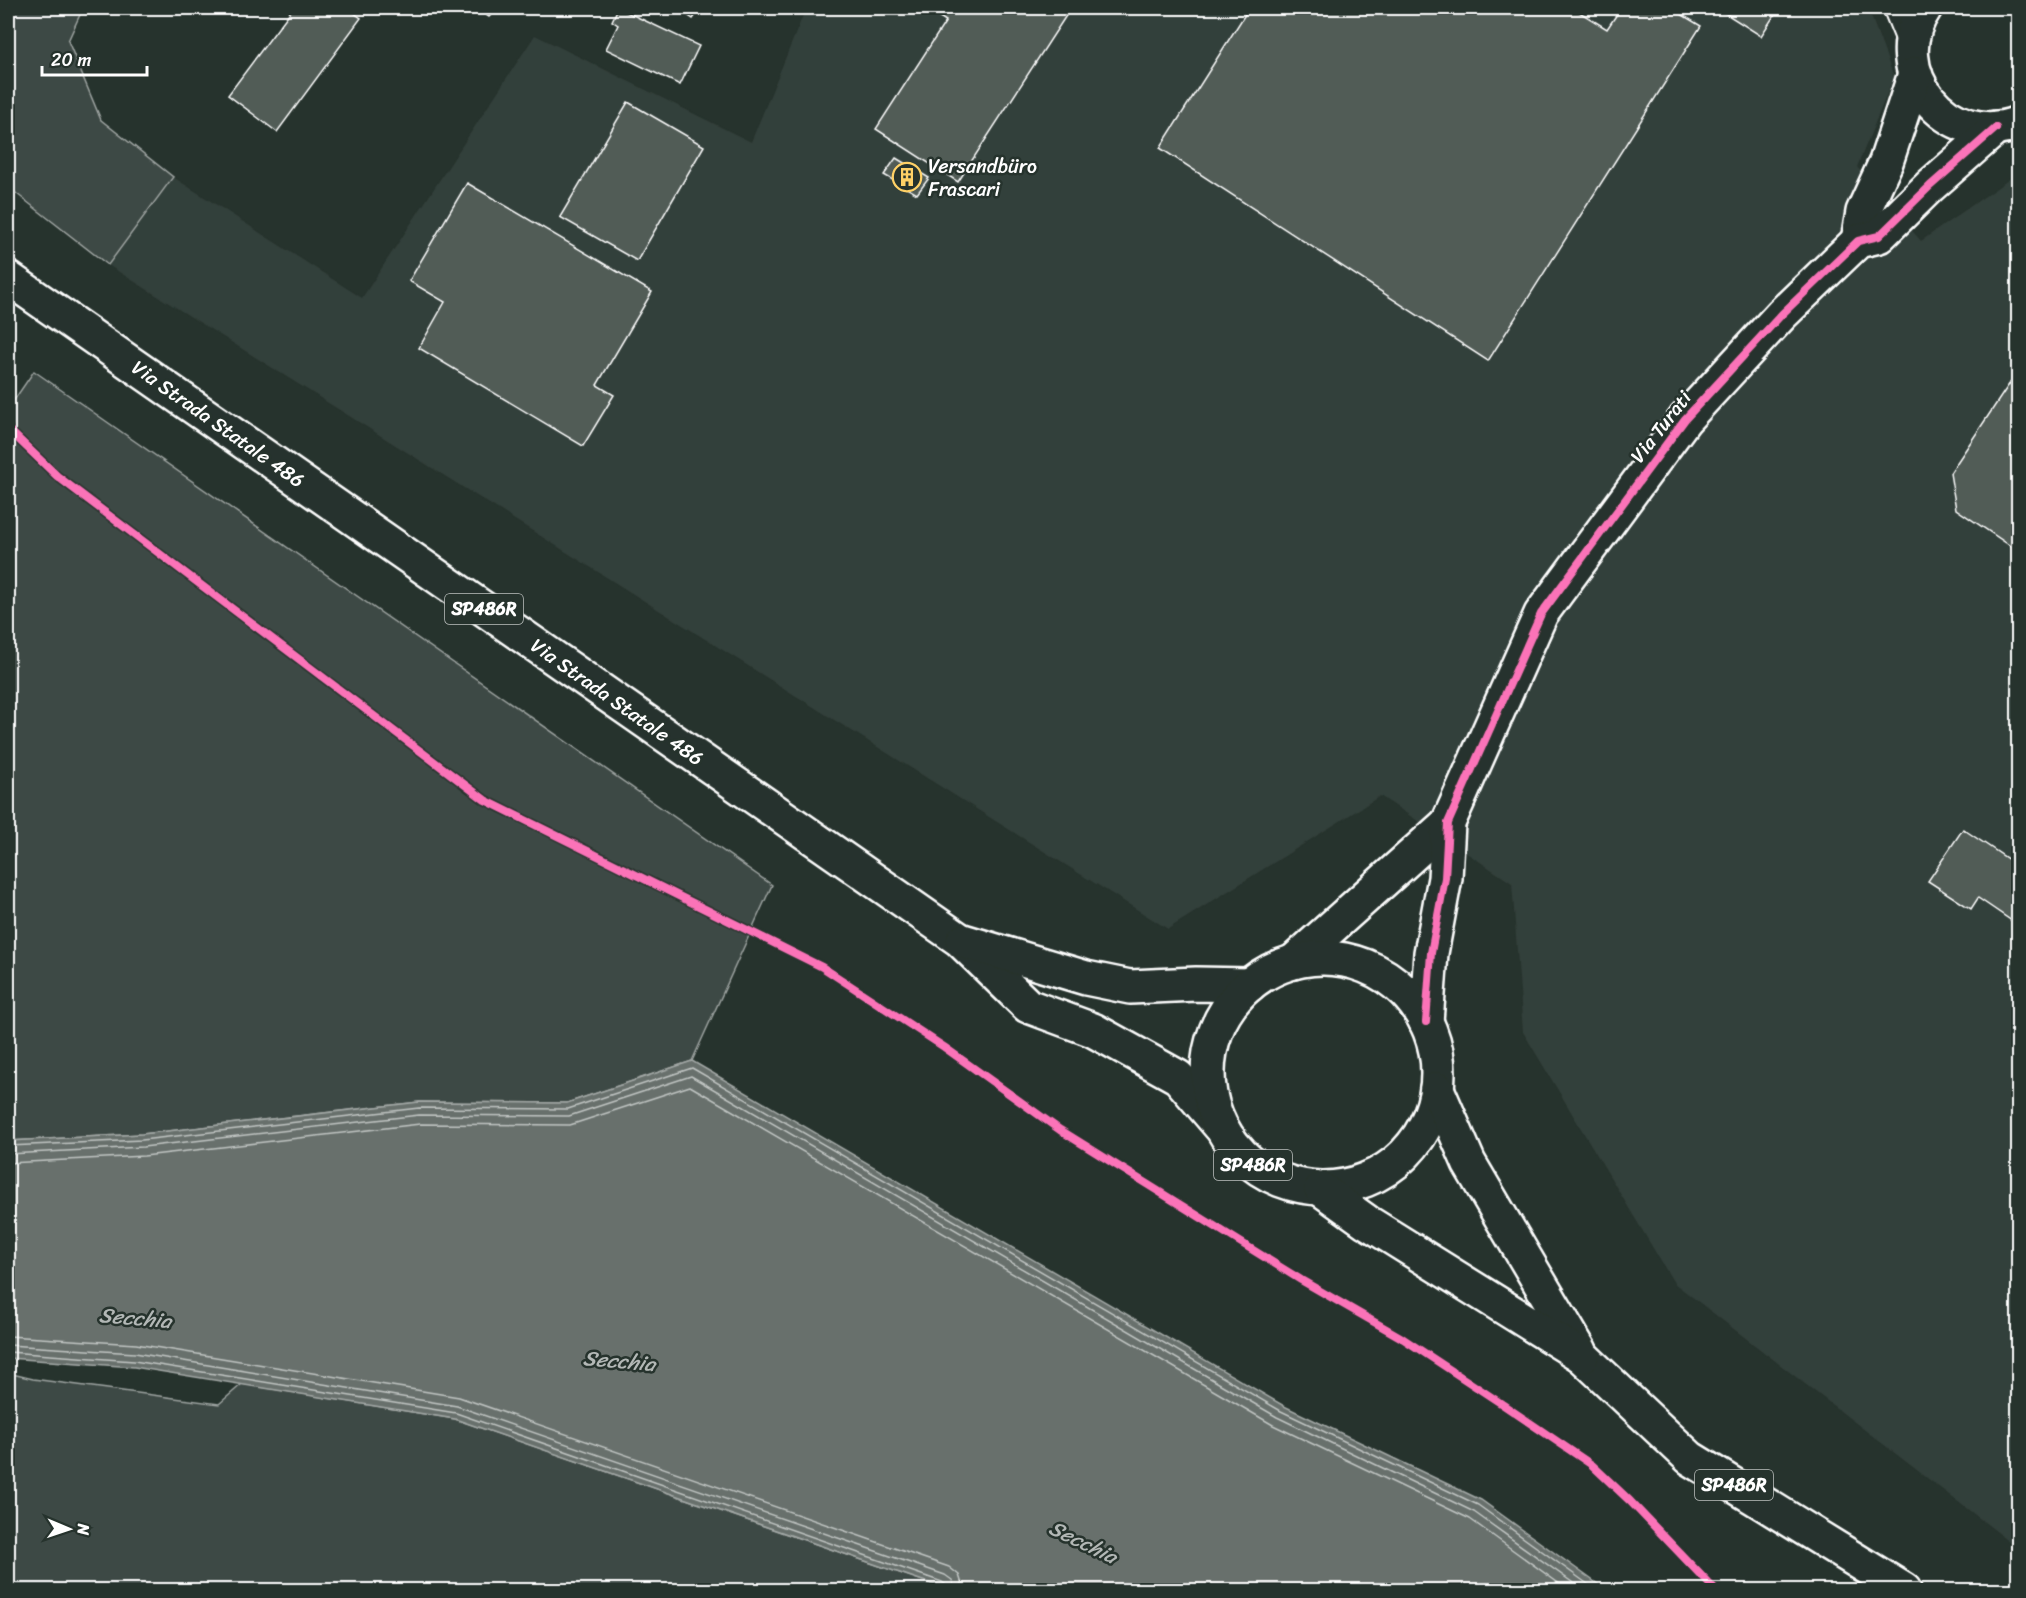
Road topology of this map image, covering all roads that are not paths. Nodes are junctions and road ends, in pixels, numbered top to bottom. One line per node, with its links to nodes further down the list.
1 (1899, 8): 3 (street)
2 (1925, 8): 3 (main road)
3 (1912, 40): 4 (main road)
4 (1915, 74): 5 (main road); 6 (main road)
5 (2007, 126): 6 (main road, Via Turati)
6 (1858, 241): 8 (main road, Via Turati)
7 (8, 278): 9 (main road, Via Strada Statale 486 / SP486R)
8 (1448, 823): 10 (main road); 12 (main road)
9 (960, 940): 11 (main road, SP486R); 14 (main road, SP486R)
10 (1293, 962): 11 (main road, SP486R); 12 (main road, SP486R)
11 (1249, 985): 14 (main road, SP486R)
12 (1426, 1022): 13 (main road, SP486R)
13 (1437, 1089): 15 (main road, SP486R); 16 (main road, SP486R)
14 (1220, 1126): 15 (main road, SP486R)
15 (1321, 1189): 16 (main road, SP486R)
16 (1582, 1356): 17 (main road, SP486R)
17 (1904, 1590)

